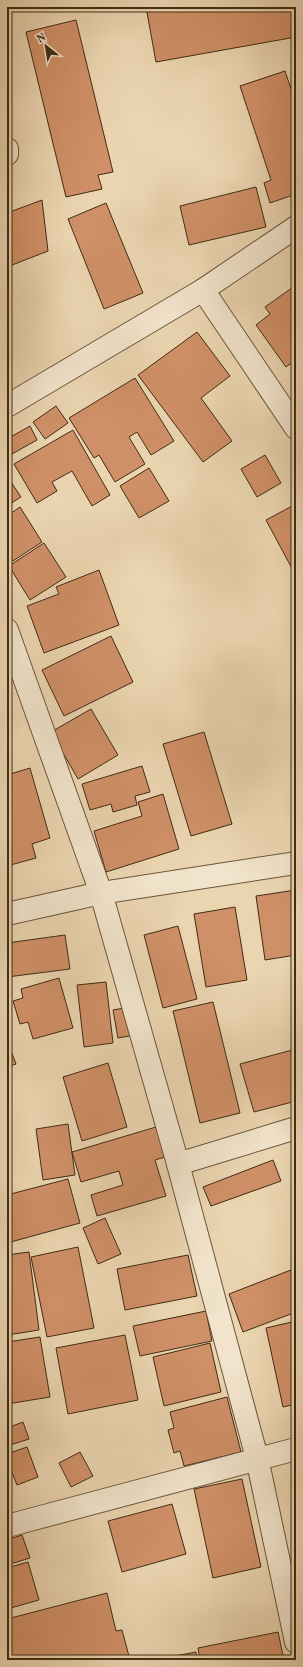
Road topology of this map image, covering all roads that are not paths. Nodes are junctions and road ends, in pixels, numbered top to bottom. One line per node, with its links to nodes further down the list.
1 (7, 149): 2 (street)
2 (7, 154)
3 (296, 227): 4 (street)
4 (203, 290): 5 (street); 6 (street)
5 (7, 406)
6 (296, 428)
7 (7, 630): 9 (street)
8 (296, 863): 9 (street)
9 (101, 893): 10 (street); 12 (street)
10 (7, 914)
11 (296, 1128): 12 (street)
12 (178, 1164): 14 (street)
13 (296, 1449): 14 (street)
14 (257, 1458): 15 (street); 16 (street)
15 (7, 1526)
16 (296, 1642)

